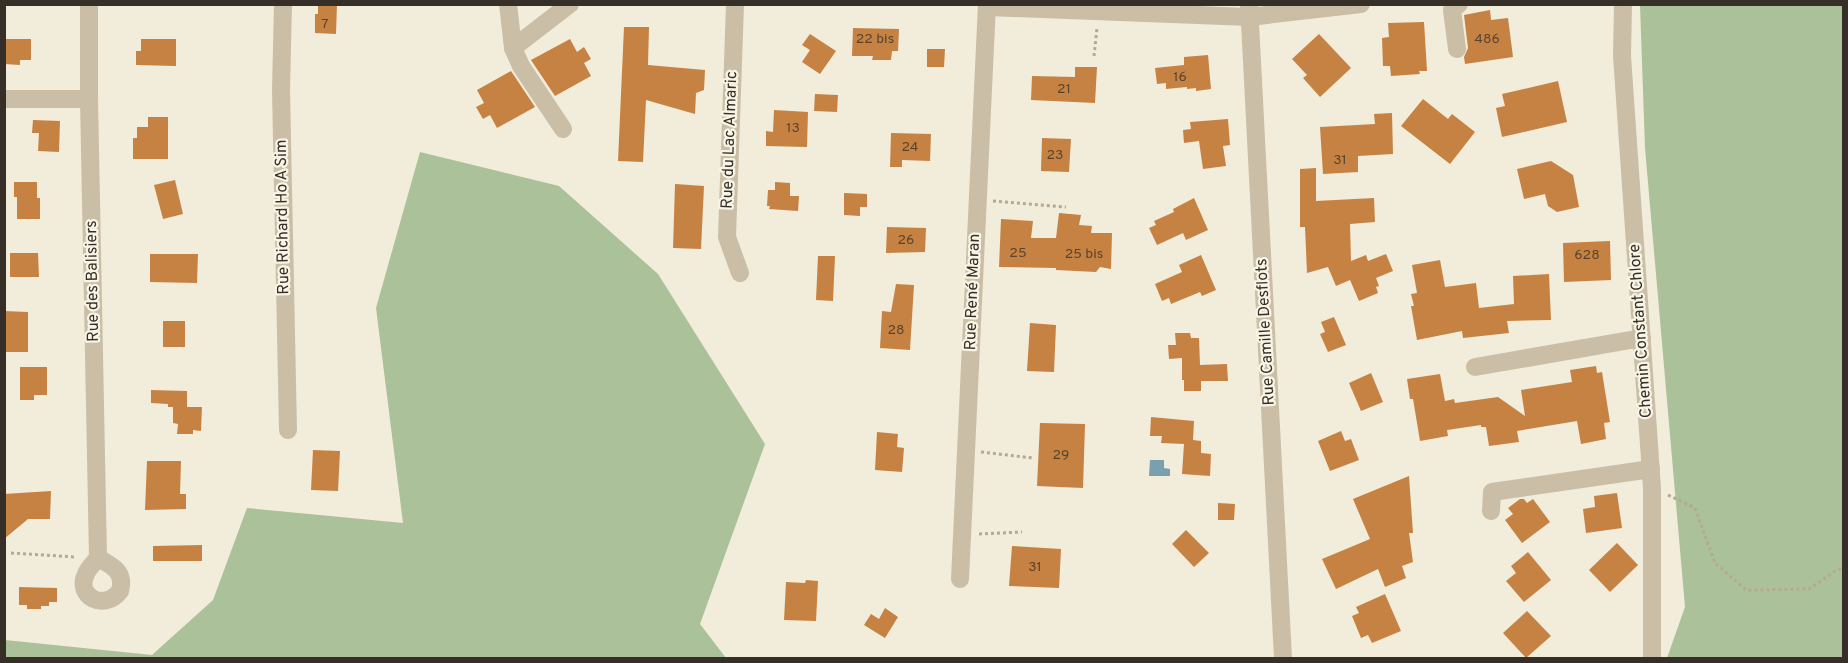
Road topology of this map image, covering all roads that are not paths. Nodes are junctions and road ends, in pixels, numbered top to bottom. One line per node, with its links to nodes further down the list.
1 (89, 4): 14 (street, Rue des Balisiers)
2 (283, 4): 19 (street, Rue Richard Ho A Sim)
3 (508, 4): 11 (street)
4 (570, 4): 11 (street)
5 (735, 4): 16 (street, Rue du Lac Almaric)
6 (1361, 4): 10 (street)
7 (1459, 4): 12 (street)
8 (1623, 4): 17 (street, Chemin Constant Chlore)
9 (987, 6): 10 (street); 23 (street, Rue René Maran)
10 (1249, 11): 24 (street, Rue Camille Desflots)
11 (513, 48): 15 (street)
12 (1457, 49)
13 (4, 99): 14 (street)
14 (89, 99): 22 (street, Rue des Balisiers)
15 (562, 129)
16 (740, 273)
17 (1642, 338): 18 (street); 20 (street, Chemin Constant Chlore)
18 (1475, 367)
19 (288, 430)
20 (1651, 469): 21 (street); 25 (street, Chemin Constant Chlore)
21 (1491, 511)
22 (98, 558)
23 (960, 579)
24 (1283, 658)
25 (1652, 658)

